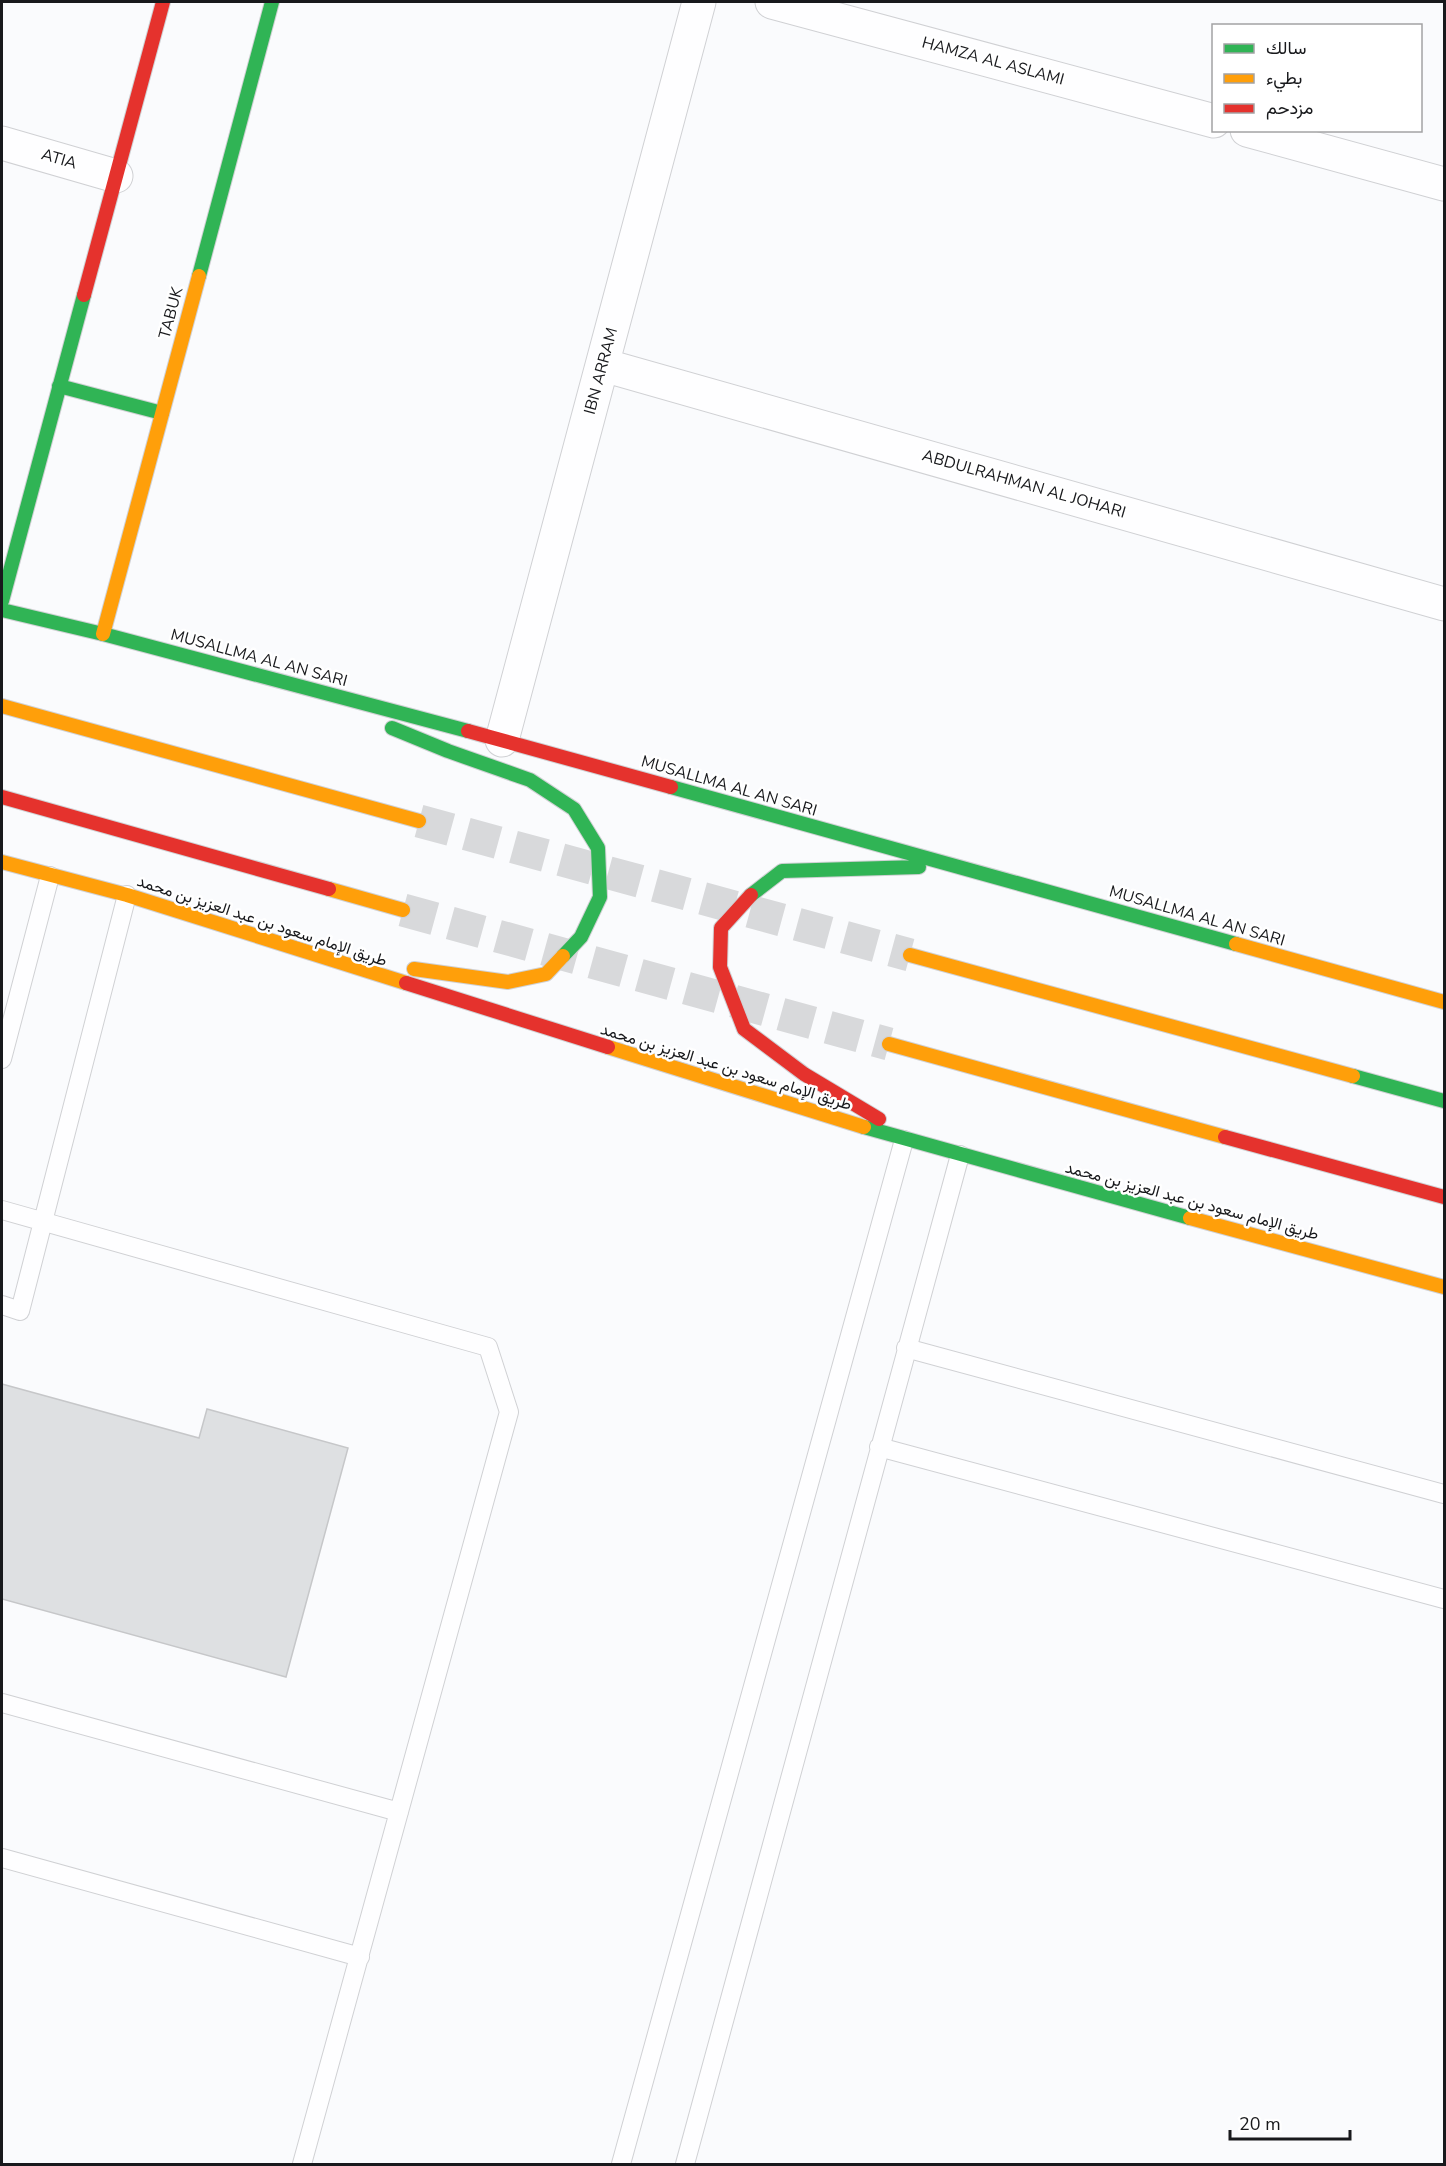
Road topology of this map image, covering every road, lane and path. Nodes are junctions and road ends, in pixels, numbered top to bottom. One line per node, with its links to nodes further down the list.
1 (163, 2): 8 (street)
2 (272, 2): 12 (street, TABUK)
3 (699, 2): 10 (street, IBN ARRAM)
4 (772, 2): 5 (street, HAMZA AL ASLAMI)
5 (1212, 120)
6 (1254, 132): 9 (street)
7 (2, 143): 8 (street, ATIA)
8 (116, 176): 11 (street)
9 (1444, 184)
10 (603, 365): 14 (street, ABDULRAHMAN AL JOHARI); 19 (street, IBN ARRAM)
11 (59, 386): 12 (street); 13 (street)
12 (162, 413): 16 (street, TABUK)
13 (2, 601)
14 (1444, 604)
15 (2, 610): 16 (street, MUSALLMA AL AN SARI)
16 (103, 634): 17 (street, MUSALLMA AL AN SARI)
17 (263, 676): 19 (street, MUSALLMA AL AN SARI); 27 (street)
18 (2, 706): 21 (street)
19 (502, 740): 23 (street, MUSALLMA AL AN SARI)
20 (2, 797): 26 (street)
21 (419, 821)
22 (2, 862): 24 (street, طريق الإمام سعود بن عبد العزيز بن محمد)
23 (956, 866): 29 (street, MUSALLMA AL AN SARI); 34 (street)
24 (50, 876): 25 (street, طريق الإمام سعود بن عبد العزيز بن محمد); 31 (lane)
25 (127, 895): 27 (street, طريق الإمام سعود بن عبد العزيز بن محمد); 38 (lane)
26 (403, 910)
27 (308, 953): 33 (street, طريق الإمام سعود بن عبد العزيز بن محمد)
28 (910, 955): 32 (street)
29 (1444, 1002)
30 (889, 1044): 36 (street)
31 (2, 1059)
32 (1444, 1101)
33 (904, 1140): 34 (street, طريق الإمام سعود بن عبد العزيز بن محمد); 50 (lane)
34 (923, 1145): 35 (street, طريق الإمام سعود بن عبد العزيز بن محمد)
35 (960, 1155): 39 (street, طريق الإمام سعود بن عبد العزيز بن محمد); 41 (lane)
36 (1444, 1197)
37 (2, 1210): 38 (lane)
38 (43, 1221): 40 (lane); 46 (lane)
39 (1444, 1287)
40 (2, 1305)
41 (906, 1348): 42 (lane); 43 (lane)
42 (879, 1447): 44 (lane); 51 (lane)
43 (1444, 1494)
44 (1444, 1599)
45 (2, 1703): 46 (lane)
46 (399, 1812): 48 (lane)
47 (2, 1858): 48 (lane)
48 (360, 1957): 49 (lane)
49 (302, 2164)
50 (621, 2164)
51 (685, 2164)

